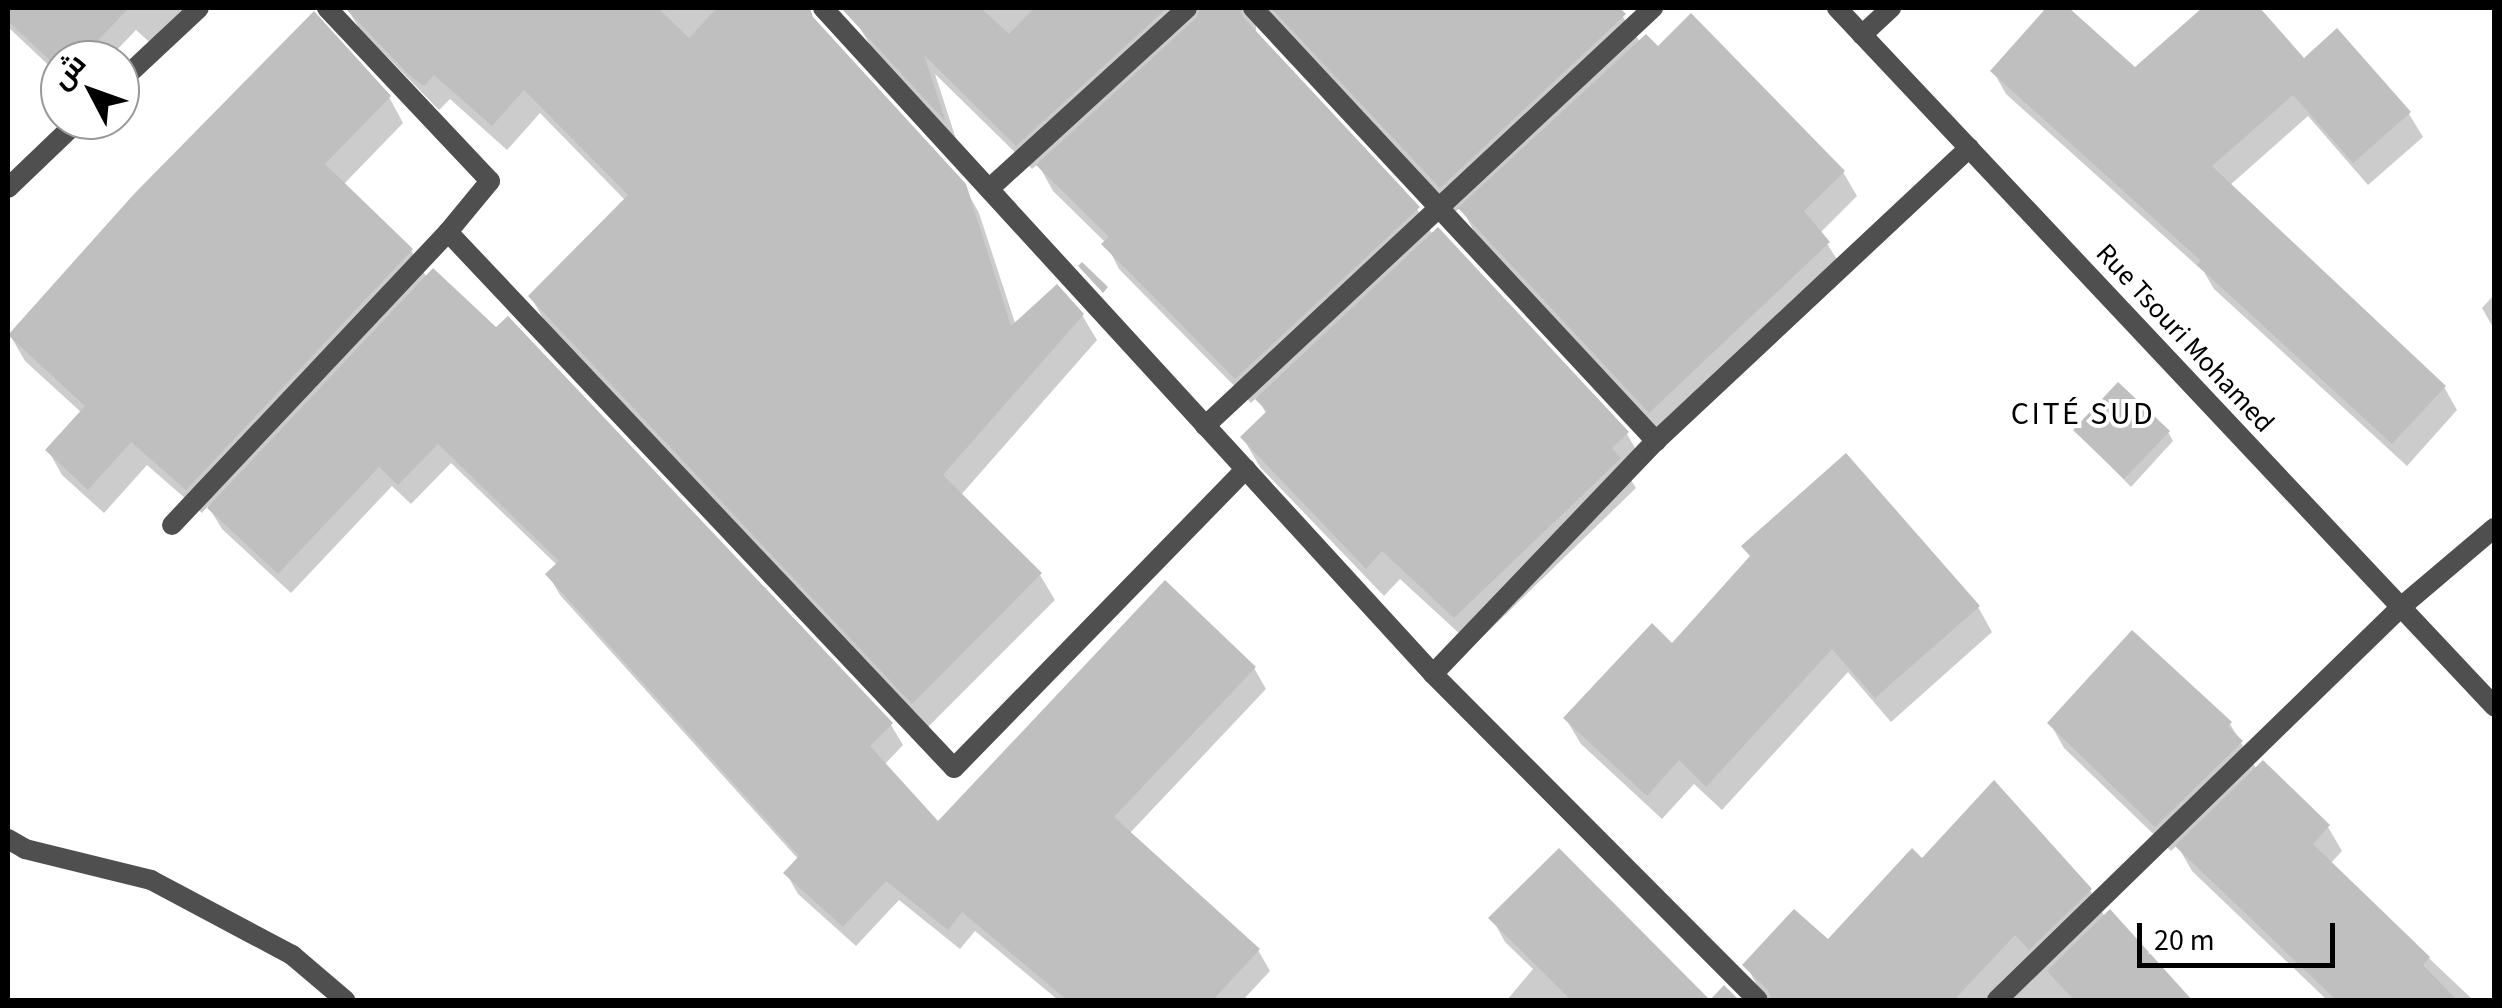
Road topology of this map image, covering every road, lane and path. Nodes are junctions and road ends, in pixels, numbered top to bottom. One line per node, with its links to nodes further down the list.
1 (198, 8): 10 (street)
2 (327, 8): 16 (street)
3 (823, 8): 14 (street)
4 (1187, 8): 14 (street)
5 (1253, 8): 15 (street)
6 (1653, 8): 15 (street)
7 (1837, 8): 9 (street, Rue Tsouri Mohamed)
8 (1890, 8): 9 (street)
9 (1862, 35): 12 (street, Rue Tsouri Mohamed)
10 (140, 63)
11 (58, 140): 13 (street)
12 (1969, 148): 18 (street); 22 (street, Rue Tsouri Mohamed)
13 (8, 188)
14 (990, 189): 17 (street)
15 (1437, 206): 17 (street); 18 (street)
16 (448, 232): 19 (street); 20 (street)
17 (1205, 426): 19 (street)
18 (1656, 442): 23 (street)
19 (1246, 469): 23 (street)
20 (172, 525)
21 (2494, 528): 22 (street)
22 (2401, 607): 24 (street, Rue Tsouri Mohamed); 28 (street)
23 (1432, 674): 27 (street)
24 (2494, 706)
25 (8, 839): 26 (street)
26 (345, 1000)
27 (1758, 1000)
28 (1997, 1000)

